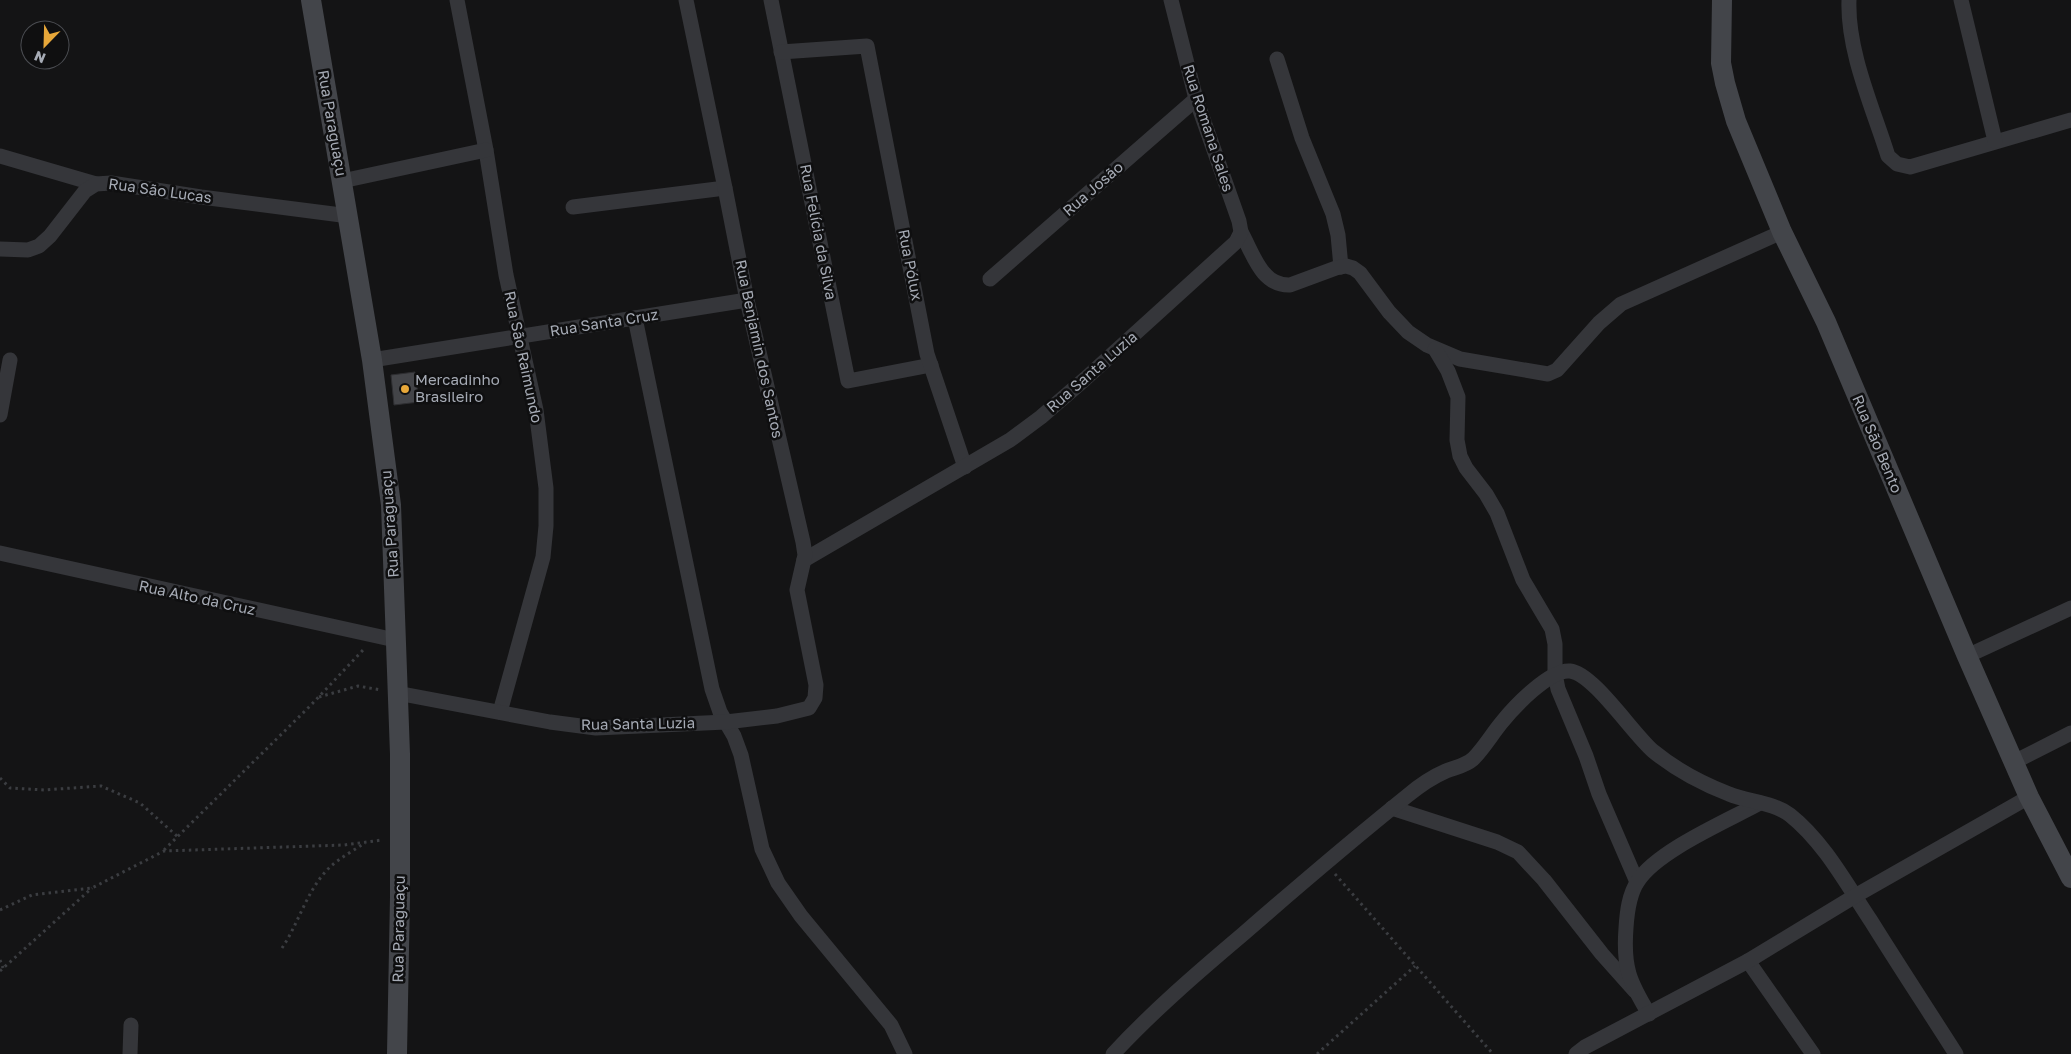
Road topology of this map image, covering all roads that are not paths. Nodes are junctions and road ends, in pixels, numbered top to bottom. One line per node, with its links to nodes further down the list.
1 (311, 0): 16 (street, Rua Paraguaçu)
2 (457, 0): 14 (street, Rua São Raimundo)
3 (686, 0): 18 (street, Rua Benjamin dos Santos)
4 (771, 0): 9 (street, Rua Felícia da Silva)
5 (1171, 0): 11 (street, Rua Romana Sales)
6 (1722, 0): 22 (street, Rua São Bento)
7 (1849, 0): 13 (street)
8 (1961, 0): 13 (street)
9 (781, 52): 32 (street, Rua Pólux); 32 (street, Rua Felícia da Silva)
10 (1277, 59): 24 (street)
11 (1196, 99): 21 (street, Rua Romana Sales); 25 (street, Rua Josão)
12 (2071, 120): 13 (street)
13 (1995, 141)
14 (486, 150): 16 (street); 28 (street, Rua São Raimundo)
15 (0, 156): 17 (street)
16 (342, 181): 20 (street, Rua Paraguaçu)
17 (96, 184): 20 (street, Rua São Lucas); 23 (street, Rua São Lucas)
18 (725, 188): 19 (street); 26 (street, Rua Benjamin dos Santos)
19 (574, 207)
20 (349, 216): 31 (street, Rua Paraguaçu)
21 (1241, 232): 24 (street, Rua Romana Sales); 34 (street, Rua Santa Luzia)
22 (1782, 232): 29 (street); 39 (street, Rua São Bento)
23 (0, 249)
24 (1341, 267): 29 (street)
25 (990, 279)
26 (747, 300): 27 (street, Rua Santa Cruz); 36 (street, Rua Benjamin dos Santos)
27 (635, 318): 28 (street, Rua Santa Cruz); 44 (street)
28 (519, 336): 31 (street, Rua Santa Cruz); 43 (street, Rua São Raimundo)
29 (1435, 349): 40 (street)
30 (10, 360): 33 (street)
31 (372, 360): 38 (street, Rua Paraguaçu)
32 (931, 364): 34 (street, Rua Pólux)
33 (0, 415)
34 (965, 467): 36 (street, Rua Santa Luzia)
35 (0, 552): 38 (street, Rua Alto da Cruz)
36 (804, 560): 42 (street, Rua Benjamin dos Santos)
37 (2071, 608): 39 (street)
38 (385, 638): 41 (street, Rua Paraguaçu)
39 (1967, 656): 46 (street, Rua São Bento)
40 (1555, 674): 48 (street); 49 (street); 51 (street)
41 (397, 693): 43 (street, Rua Santa Luzia); 58 (street, Rua Paraguaçu)
42 (815, 698): 44 (street, Rua Santa Luzia)
43 (500, 712): 44 (street, Rua Santa Luzia)
44 (726, 722): 59 (street)
45 (2071, 733): 46 (street)
46 (2014, 762): 47 (street, Rua São Bento)
47 (2029, 797): 50 (street, Rua São Bento); 52 (street)
48 (1760, 803): 51 (street); 52 (street)
49 (1392, 808): 54 (street); 60 (street)
50 (2069, 867)
51 (1637, 882): 54 (street)
52 (1855, 896): 53 (street); 63 (street)
53 (1748, 961): 55 (street); 62 (street)
54 (1635, 991): 55 (street)
55 (1649, 1014): 61 (street)
56 (131, 1025): 57 (street)
57 (130, 1054)
58 (396, 1054)
59 (904, 1054)
60 (1113, 1054)
61 (1576, 1054)
62 (1813, 1054)
63 (1956, 1054)

